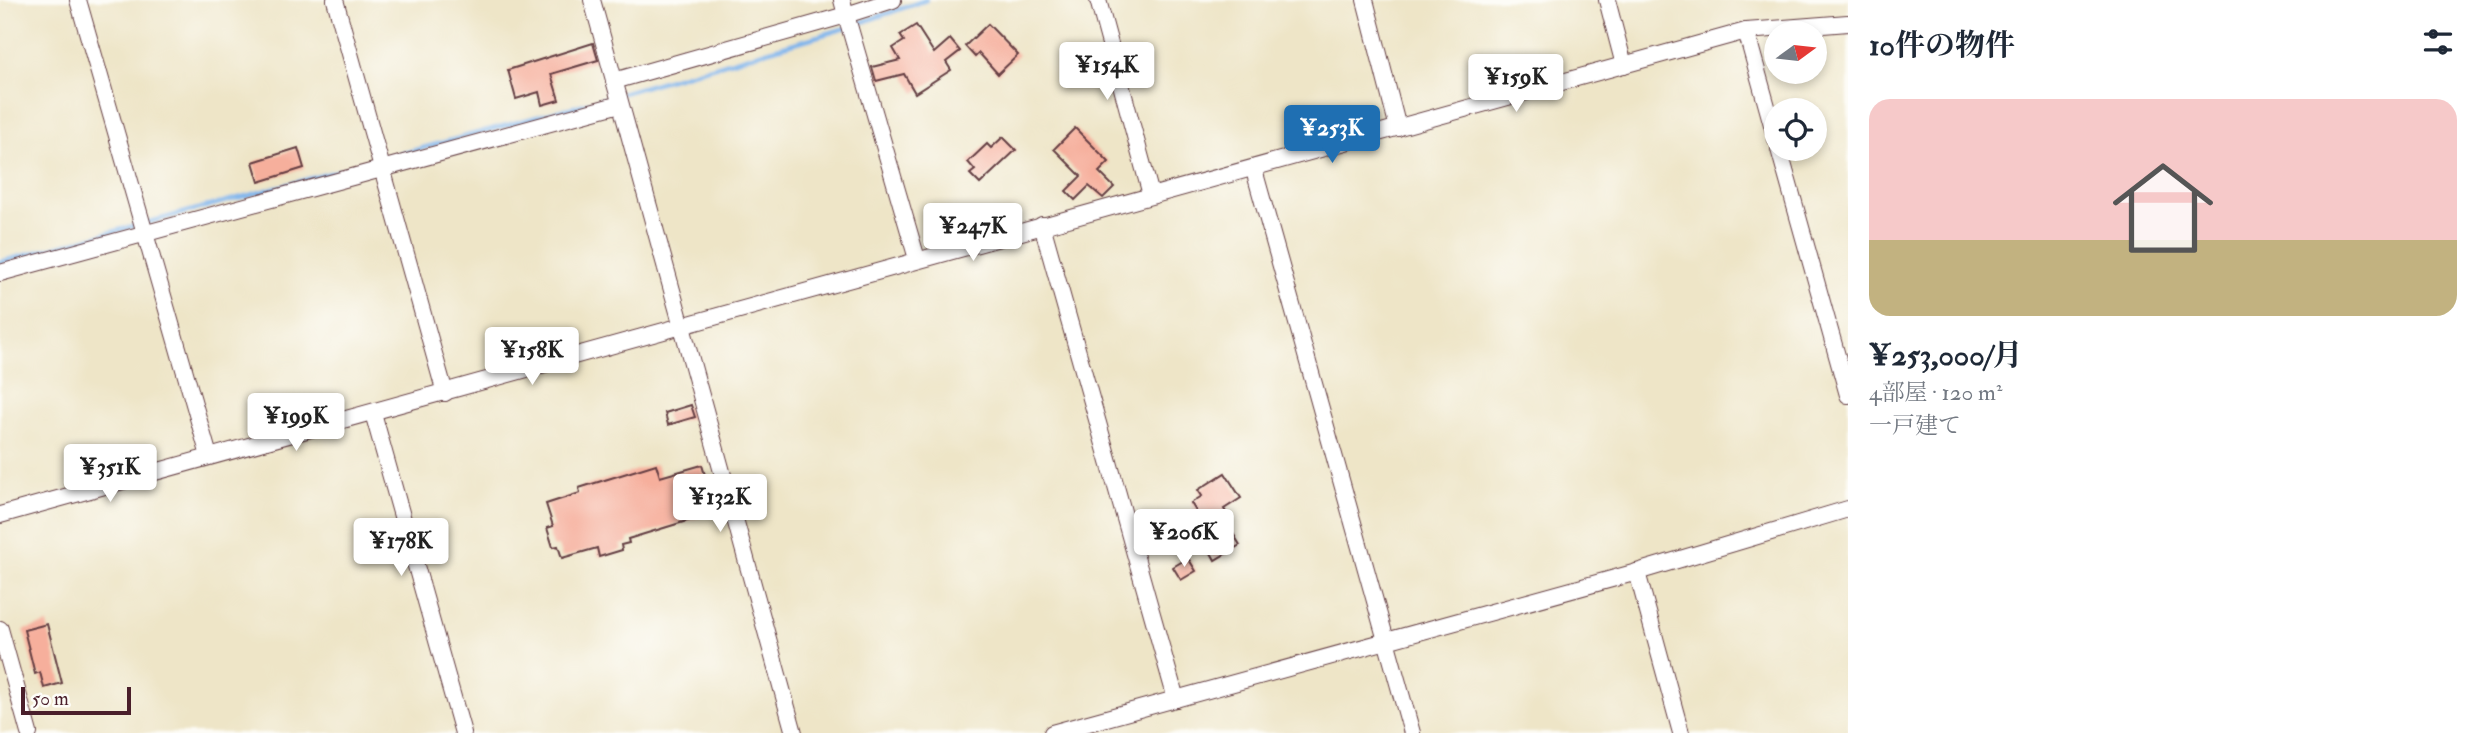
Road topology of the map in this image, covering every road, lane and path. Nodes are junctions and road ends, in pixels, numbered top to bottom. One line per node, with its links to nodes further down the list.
1 (78, 0): 21 (street)
2 (335, 0): 18 (street)
3 (592, 0): 12 (street)
4 (893, 0): 8 (street)
5 (1098, 0): 19 (street)
6 (1365, 0): 15 (street)
7 (1607, 0): 11 (street)
8 (844, 7): 12 (street); 22 (street)
9 (1848, 23): 10 (street)
10 (1746, 32): 11 (street); 13 (street)
11 (1624, 65): 15 (street)
12 (614, 81): 14 (street)
13 (1765, 98)
14 (620, 104): 18 (street); 24 (street)
15 (1398, 128): 17 (street)
16 (1782, 161): 26 (street)
17 (1257, 167): 19 (street); 33 (street)
18 (382, 169): 21 (street); 25 (street)
19 (1151, 195): 20 (street)
20 (1042, 225): 22 (street); 34 (street)
21 (145, 234): 23 (street); 28 (street)
22 (917, 259): 24 (street)
23 (0, 273)
24 (681, 326): 25 (street); 37 (street)
25 (445, 393): 27 (street)
26 (1848, 395)
27 (373, 413): 28 (street); 36 (street)
28 (209, 457): 30 (street)
29 (1848, 509): 31 (street)
30 (0, 515)
31 (1637, 572): 33 (street); 40 (street)
32 (0, 629): 35 (street)
33 (1387, 642): 34 (street); 39 (street)
34 (1176, 699): 38 (street)
35 (29, 733)
36 (463, 733)
37 (794, 733)
38 (1052, 733)
39 (1412, 733)
40 (1681, 733)

